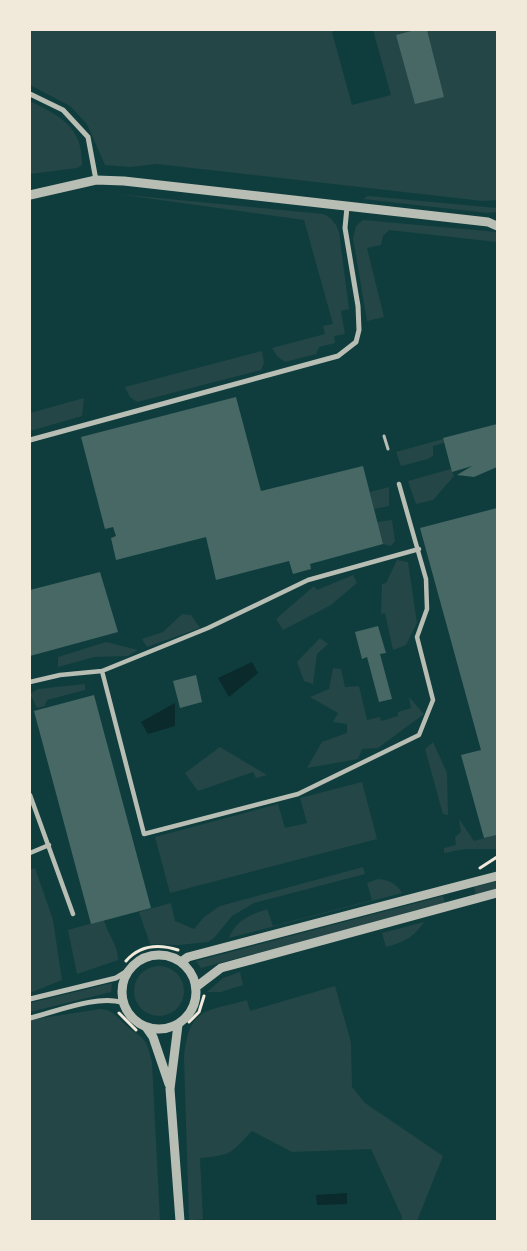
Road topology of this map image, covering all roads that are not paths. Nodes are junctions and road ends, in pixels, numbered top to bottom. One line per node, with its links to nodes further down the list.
1 (30, 94): 2 (street)
2 (96, 180): 3 (street); 4 (street)
3 (30, 195)
4 (347, 207): 5 (street); 7 (street)
5 (494, 222)
6 (384, 436): 8 (lane)
7 (30, 440)
8 (388, 449)
9 (399, 484): 10 (street)
10 (419, 549): 11 (street); 11 (street)
11 (102, 671): 12 (street)
12 (30, 682)
13 (30, 795): 14 (street)
14 (49, 845): 15 (street); 18 (street)
15 (30, 853)
16 (497, 876): 19 (street)
17 (497, 893): 21 (street)
18 (73, 914)
19 (181, 962): 20 (street); 21 (street)
20 (126, 966): 22 (street); 23 (street)
21 (200, 989): 25 (street)
22 (30, 999)
23 (120, 1006): 24 (street); 26 (street)
24 (30, 1018)
25 (181, 1027): 26 (street); 27 (street)
26 (144, 1030): 27 (street)
27 (170, 1089): 28 (street)
28 (180, 1221)

